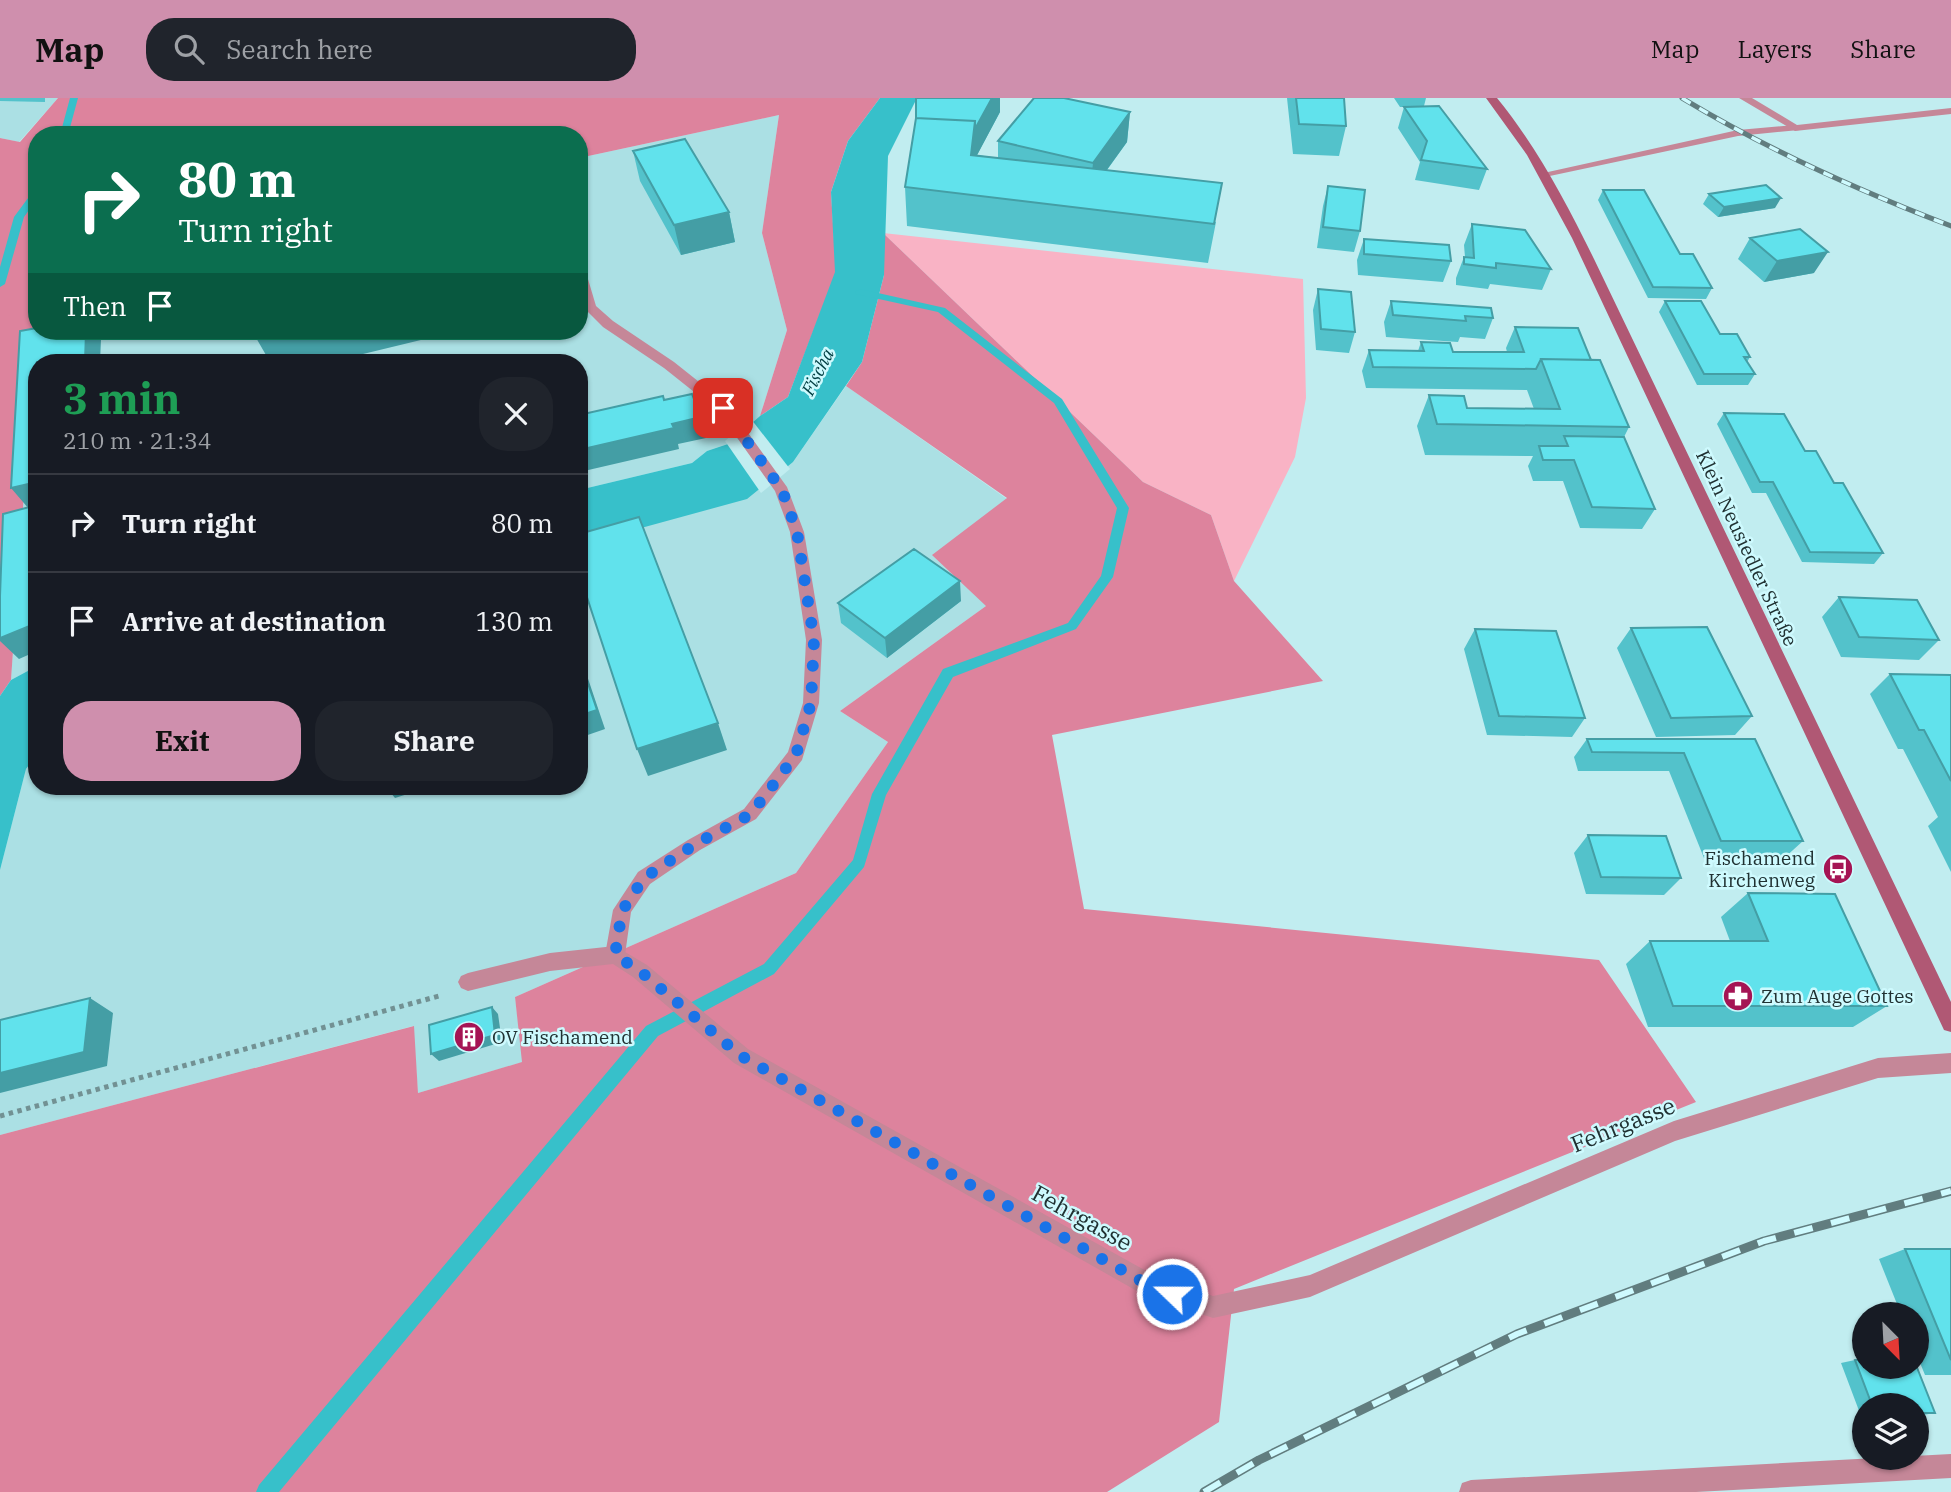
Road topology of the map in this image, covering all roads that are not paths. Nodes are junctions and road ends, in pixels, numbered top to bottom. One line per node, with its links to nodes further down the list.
1 (1492, 98): 5 (main road, Klein Neusiedler Straße)
2 (1744, 98): 4 (street)
3 (1951, 111): 4 (street)
4 (1795, 128): 5 (street)
5 (1545, 174): 9 (main road, Klein Neusiedler Straße)
6 (588, 300): 7 (street)
7 (615, 955): 8 (street); 10 (street, Fehrgasse)
8 (468, 982)
9 (1951, 1023)
10 (1951, 1063)
11 (1951, 1466): 12 (street)
12 (1471, 1492)

